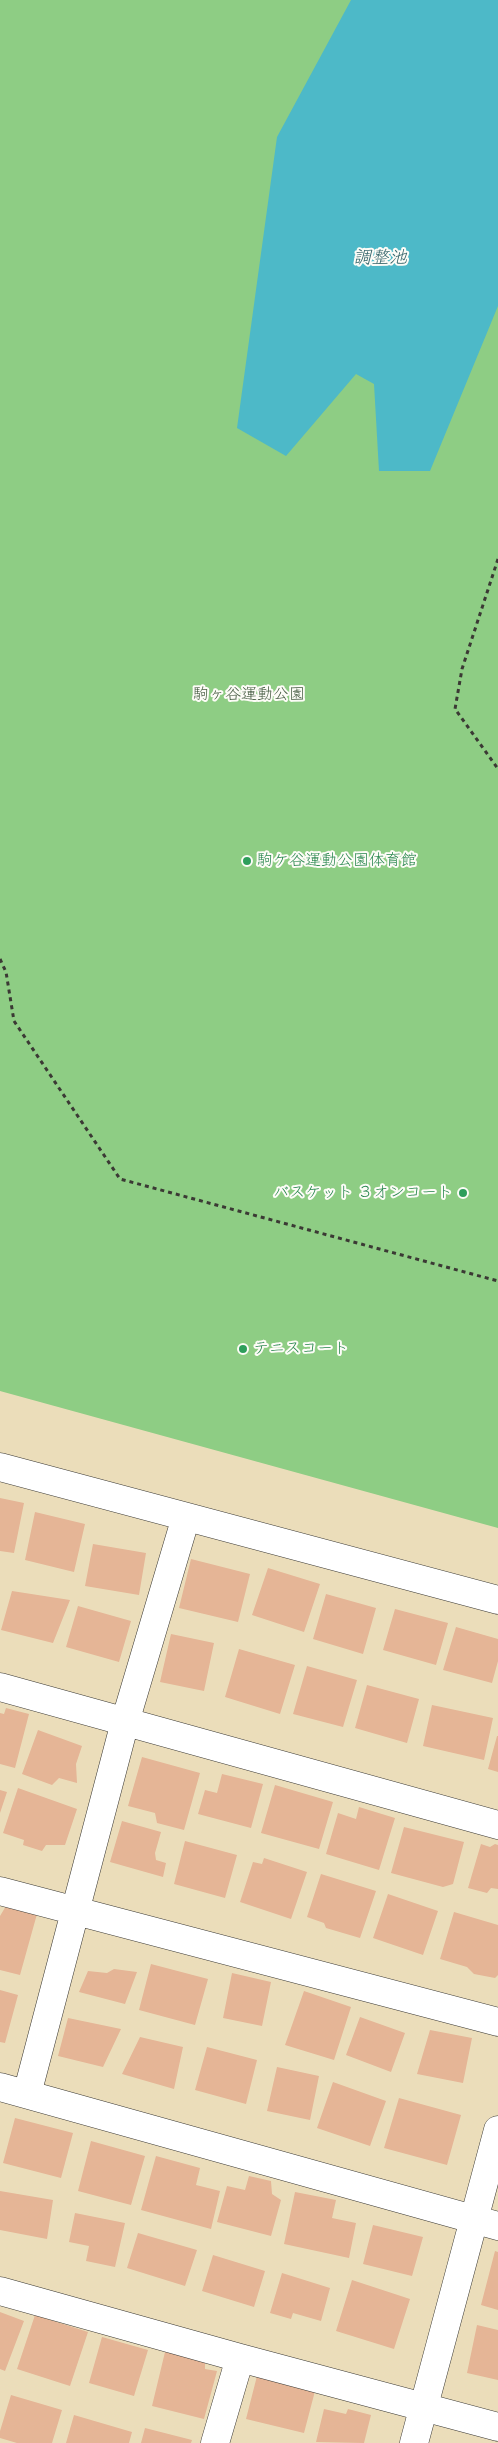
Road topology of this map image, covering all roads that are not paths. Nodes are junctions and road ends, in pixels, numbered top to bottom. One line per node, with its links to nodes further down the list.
1 (0, 1467): 2 (street)
2 (186, 1517): 3 (street); 5 (street)
3 (498, 1600)
4 (0, 1687): 5 (street)
5 (125, 1722): 6 (street); 8 (street)
6 (498, 1825)
7 (0, 1891): 8 (street)
8 (77, 1912): 9 (street); 11 (street)
9 (498, 2022)
10 (0, 2087): 11 (street)
11 (27, 2094): 13 (street)
12 (498, 2130): 13 (street)
13 (487, 2223): 16 (street)
14 (0, 2291): 15 (street)
15 (240, 2358): 16 (street); 18 (street)
16 (425, 2408): 17 (street); 19 (street)
17 (498, 2426)
18 (216, 2443)
19 (414, 2443)

